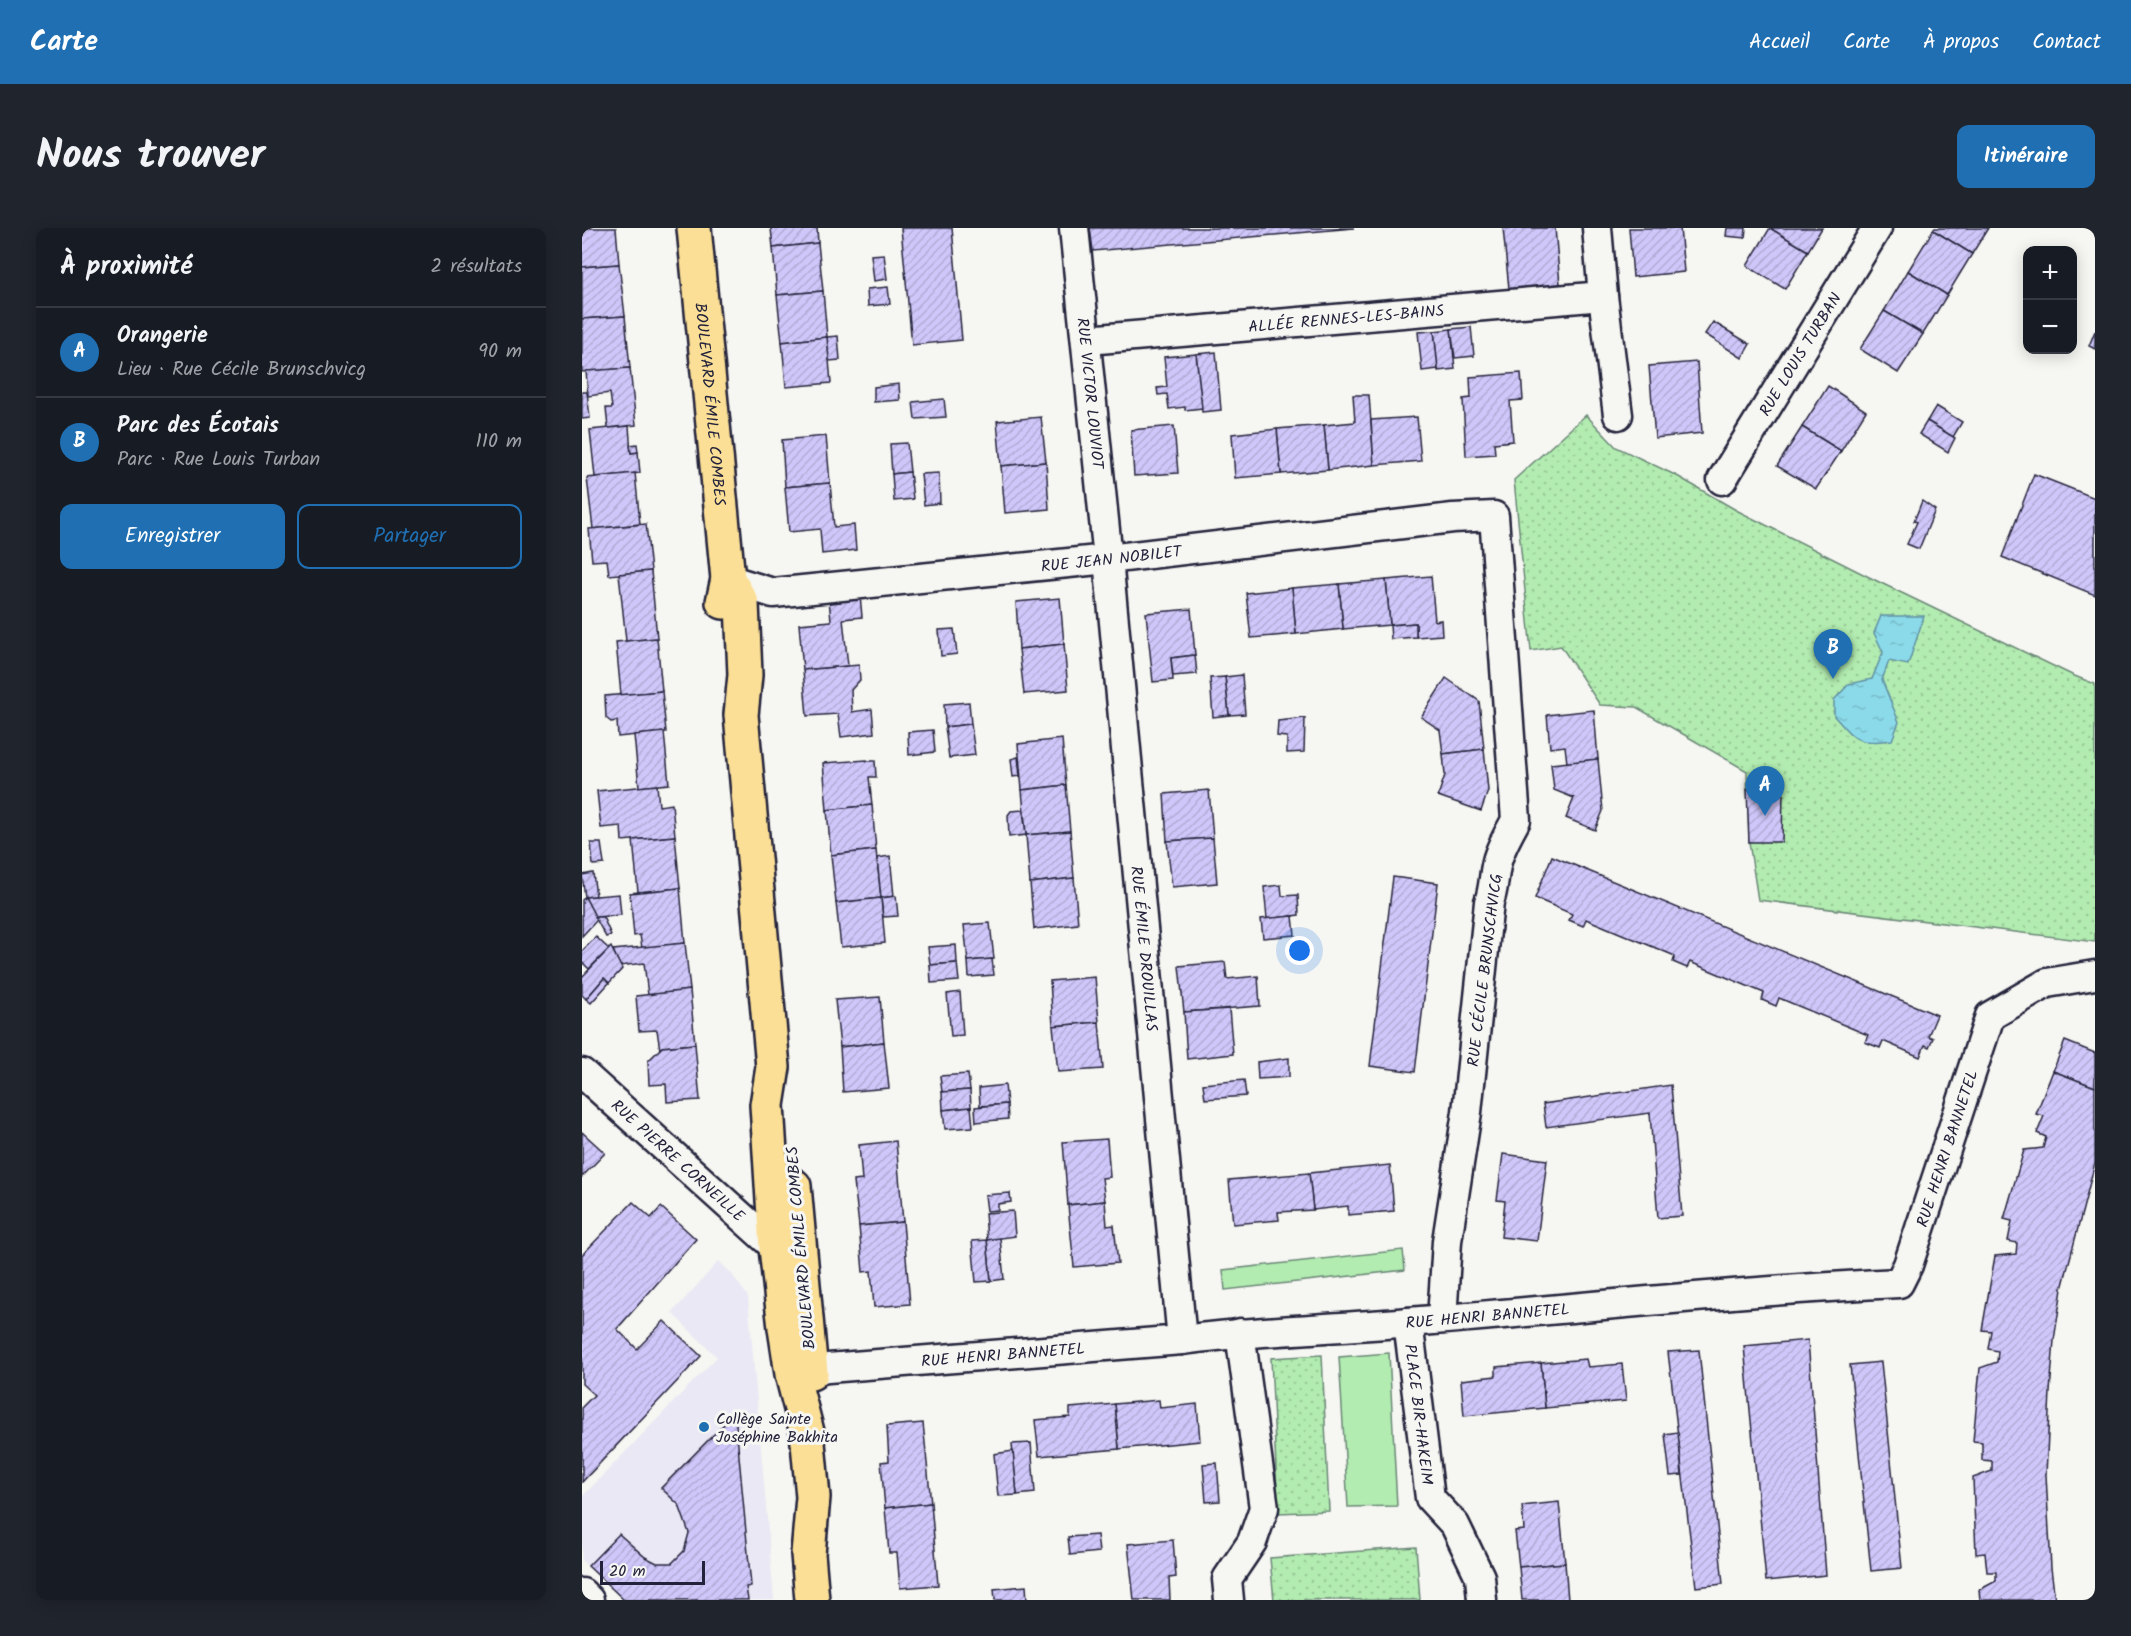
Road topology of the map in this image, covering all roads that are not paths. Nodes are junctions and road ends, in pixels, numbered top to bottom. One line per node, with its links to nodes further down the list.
1 (694, 228): 11 (main road, BOULEVARD ÉMILE COMBES)
2 (1074, 228): 6 (street, RUE VICTOR LOUVIOT)
3 (1598, 228): 5 (street)
4 (1877, 228): 8 (street, RUE LOUIS TURBAN)
5 (1603, 296): 6 (street, ALLÉE RENNES-LES-BAINS); 7 (street)
6 (1087, 340): 10 (street, RUE VICTOR LOUVIOT)
7 (1618, 415)
8 (1722, 480)
9 (1494, 516): 10 (street, RUE JEAN NOBILET); 16 (street, RUE CÉCILE BRUNSCHVICG)
10 (1108, 559): 11 (street, RUE JEAN NOBILET); 19 (street, RUE ÉMILE DROUILLAS)
11 (728, 579): 13 (main road, BOULEVARD ÉMILE COMBES)
12 (2095, 975): 16 (street, RUE HENRI BANNETEL)
13 (774, 1067): 15 (main road, BOULEVARD ÉMILE COMBES); 20 (main road, BOULEVARD ÉMILE COMBES)
14 (582, 1072): 15 (street, RUE PIERRE CORNEILLE)
15 (776, 1248): 20 (main road, BOULEVARD ÉMILE COMBES)
16 (1442, 1319): 17 (street, RUE HENRI BANNETEL)
17 (1408, 1322): 18 (street, RUE HENRI BANNETEL); 27 (street, PLACE BIR-HAKEIM)
18 (1240, 1333): 19 (street, RUE HENRI BANNETEL); 26 (street)
19 (1182, 1340): 20 (street, RUE HENRI BANNETEL)
20 (802, 1372): 21 (main road, BOULEVARD ÉMILE COMBES)
21 (813, 1497): 24 (main road, BOULEVARD ÉMILE COMBES); 25 (main road, BOULEVARD ÉMILE COMBES)
22 (582, 1593): 23 (street)
23 (589, 1600)
24 (812, 1600)
25 (834, 1600)
26 (1229, 1600)
27 (1482, 1600)

